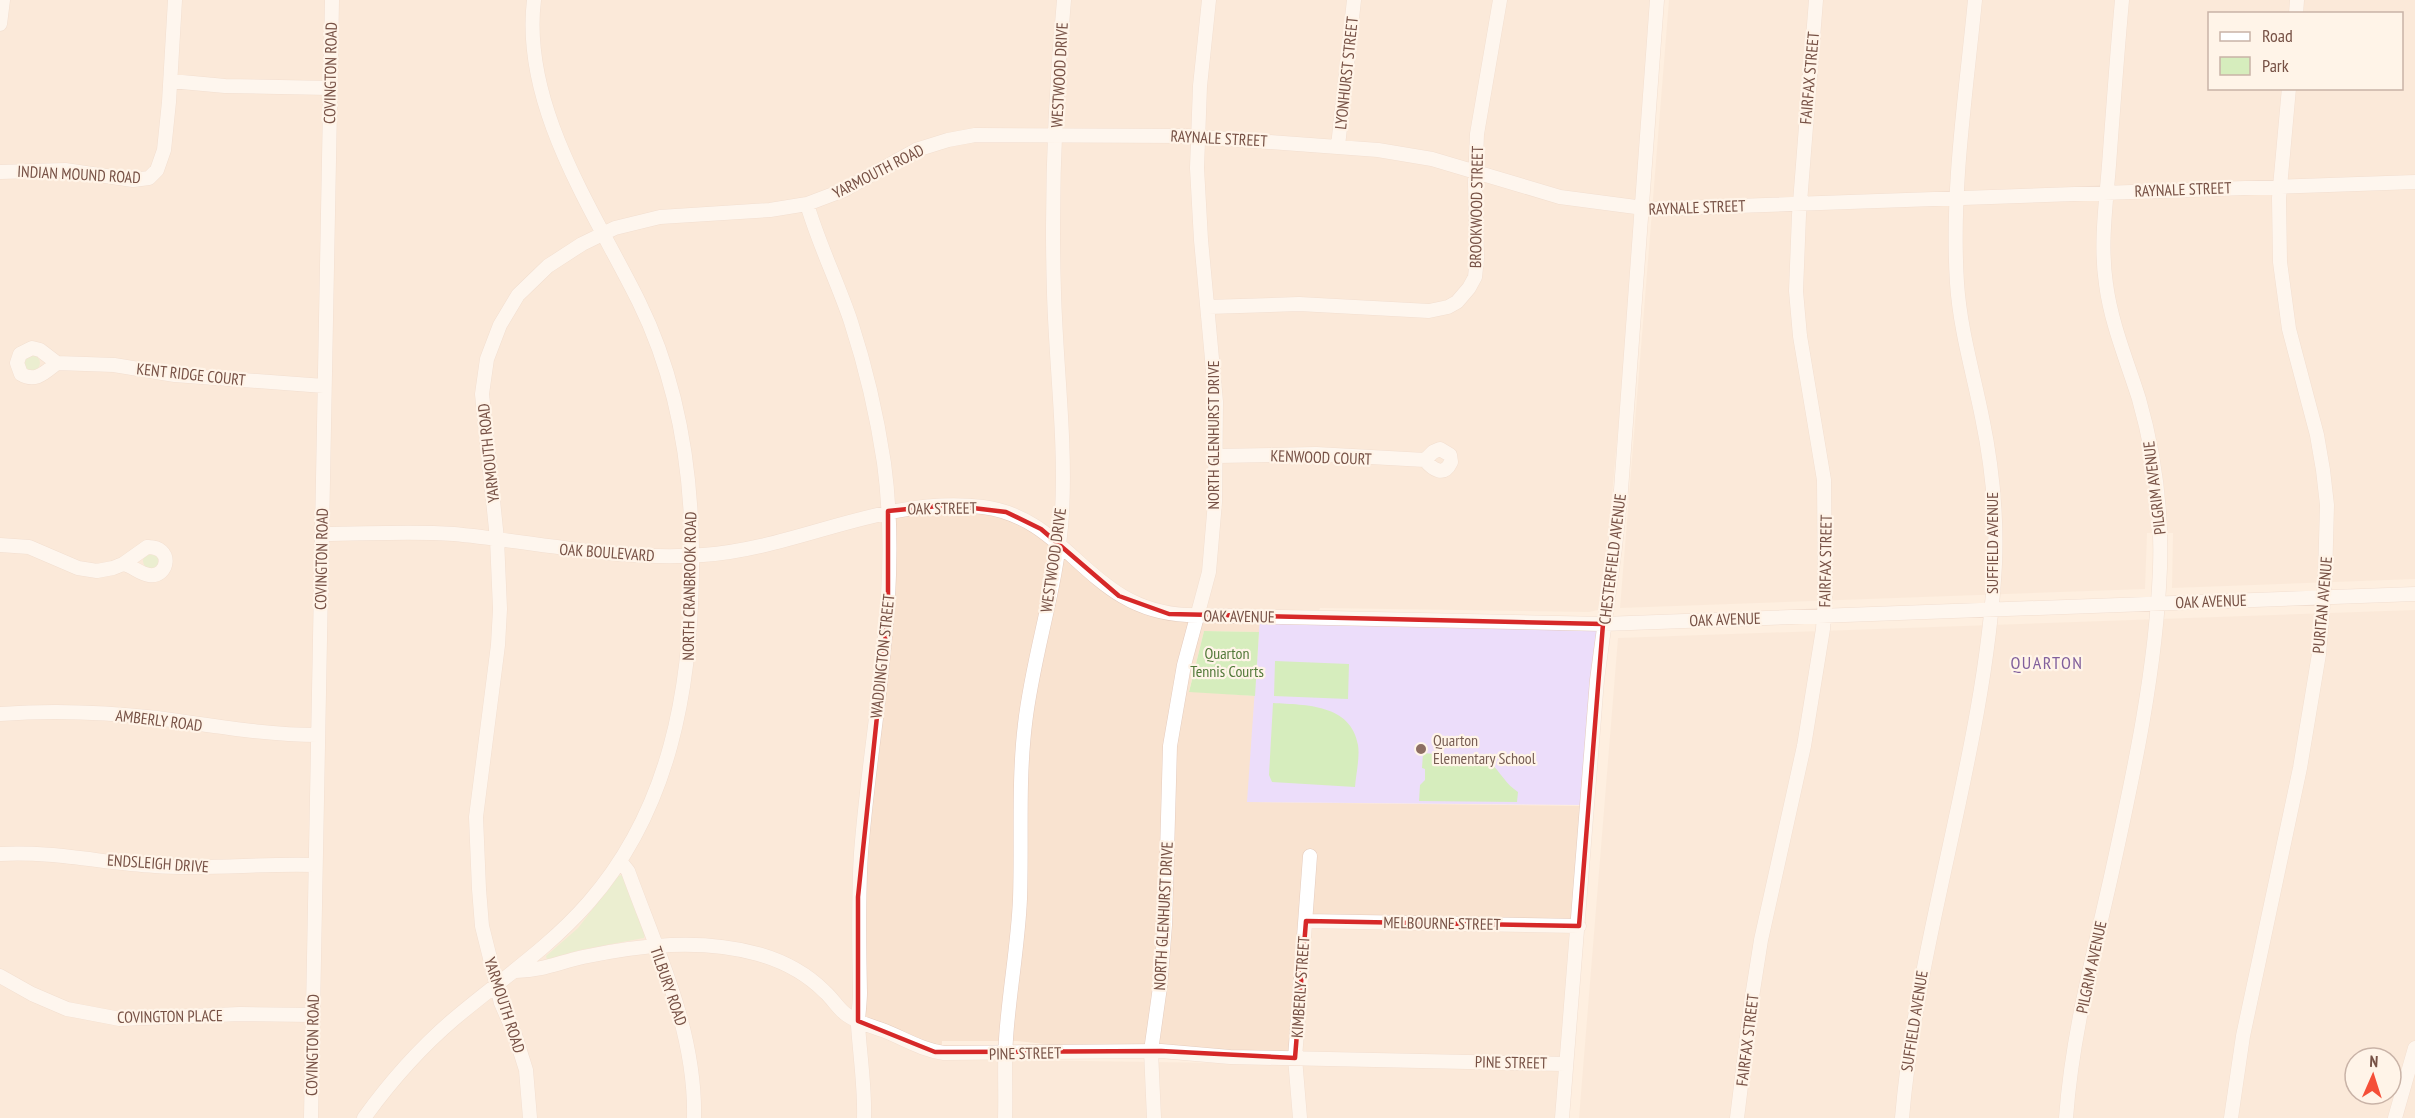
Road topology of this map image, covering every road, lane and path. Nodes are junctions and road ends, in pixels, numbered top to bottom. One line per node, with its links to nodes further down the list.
1 (3, 0): 13 (street)
2 (175, 0): 14 (street)
3 (332, 0): 15 (street, COVINGTON ROAD)
4 (534, 0): 30 (street, NORTH CRANBROOK ROAD)
5 (1065, 0): 17 (street, WESTWOOD DRIVE)
6 (1209, 0): 19 (street, NORTH GLENHURST DRIVE)
7 (1354, 0): 20 (street, LYONHURST STREET)
8 (1500, 0): 21 (street, BROOKWOOD STREET)
9 (1658, 0): 29 (street, CHESTERFIELD AVENUE)
10 (1816, 0): 27 (street, FAIRFAX STREET)
11 (1975, 0): 26 (street, SUFFIELD AVENUE)
12 (2122, 0): 25 (street, PILGRIM AVENUE)
13 (0, 24)
14 (171, 81): 15 (street); 22 (street, INDIAN MOUND ROAD)
15 (330, 88): 33 (street, COVINGTON ROAD)
16 (2289, 90): 24 (street, PURITAN AVENUE)
17 (1056, 134): 18 (street, RAYNALE STREET); 19 (street, RAYNALE STREET); 39 (street, WESTWOOD DRIVE)
18 (987, 135): 28 (street, YARMOUTH ROAD)
19 (1197, 136): 20 (street, RAYNALE STREET); 31 (street, NORTH GLENHURST DRIVE)
20 (1338, 146): 21 (street, RAYNALE STREET)
21 (1475, 171): 29 (street, RAYNALE STREET); 31 (street, BROOKWOOD STREET)
22 (0, 172)
23 (2415, 182): 24 (street, RAYNALE STREET)
24 (2281, 186): 25 (street, RAYNALE STREET); 44 (street, PURITAN AVENUE)
25 (2107, 192): 26 (street, RAYNALE STREET); 45 (street, PILGRIM AVENUE)
26 (1956, 197): 27 (street, RAYNALE STREET); 46 (street, SUFFIELD AVENUE)
27 (1799, 203): 29 (street, RAYNALE STREET); 48 (street, FAIRFAX STREET)
28 (807, 204): 30 (street, YARMOUTH ROAD); 36 (street, WADDINGTON STREET)
29 (1641, 208): 49 (street, CHESTERFIELD AVENUE)
30 (604, 232): 38 (street, YARMOUTH ROAD); 41 (street, NORTH CRANBROOK ROAD)
31 (1208, 307): 34 (street, NORTH GLENHURST DRIVE)
32 (57, 363): 33 (street, KENT RIDGE COURT)
33 (324, 386): 37 (street, COVINGTON ROAD)
34 (1217, 456): 35 (street, KENWOOD COURT); 47 (street, NORTH GLENHURST DRIVE)
35 (1425, 460)
36 (888, 511): 39 (street, OAK STREET); 41 (street, OAK BOULEVARD); 63 (street, WADDINGTON STREET)
37 (322, 534): 38 (street, OAK BOULEVARD); 51 (street, COVINGTON ROAD)
38 (497, 539): 41 (street, OAK BOULEVARD); 61 (street, YARMOUTH ROAD)
39 (1058, 544): 47 (street, OAK AVENUE); 66 (street, WESTWOOD DRIVE)
40 (0, 545): 42 (street)
41 (692, 555): 54 (street, NORTH CRANBROOK ROAD)
42 (123, 564)
43 (2415, 594): 44 (street, OAK AVENUE)
44 (2324, 597): 45 (street, OAK AVENUE); 81 (street, PURITAN AVENUE)
45 (2158, 603): 46 (street, OAK AVENUE); 80 (street, PILGRIM AVENUE)
46 (1990, 609): 48 (street, OAK AVENUE); 79 (street, SUFFIELD AVENUE)
47 (1197, 615): 49 (street, OAK AVENUE); 65 (street, NORTH GLENHURST DRIVE)
48 (1824, 615): 49 (street, OAK AVENUE); 78 (street, FAIRFAX STREET)
49 (1604, 624): 57 (street, CHESTERFIELD AVENUE)
50 (0, 714): 51 (street, AMBERLY ROAD)
51 (318, 735): 55 (street, COVINGTON ROAD)
52 (0, 854): 55 (street, ENDSLEIGH DRIVE)
53 (1310, 856): 56 (street, KIMBERLY STREET)
54 (620, 861): 58 (street, TILBURY ROAD); 59 (street, NORTH CRANBROOK ROAD)
55 (315, 865): 62 (street, COVINGTON ROAD)
56 (1306, 921): 57 (street, MELBOURNE STREET); 67 (street, KIMBERLY STREET)
57 (1579, 926): 68 (street, CHESTERFIELD AVENUE)
58 (655, 946): 59 (street, PINE STREET); 63 (street, PINE STREET); 72 (street, TILBURY ROAD)
59 (516, 971): 61 (street, NORTH CRANBROOK ROAD)
60 (0, 976): 62 (street, COVINGTON PLACE)
61 (497, 986): 70 (street, NORTH CRANBROOK ROAD); 71 (street, YARMOUTH ROAD)
62 (313, 1015): 69 (street, COVINGTON ROAD)
63 (858, 1021): 66 (street, PINE STREET); 73 (street, WADDINGTON STREET)
64 (2415, 1048): 82 (street)
65 (1151, 1051): 66 (street, PINE STREET); 67 (street, PINE STREET); 75 (street, NORTH GLENHURST DRIVE)
66 (1005, 1052): 74 (street, WESTWOOD DRIVE)
67 (1295, 1058): 68 (street, PINE STREET); 76 (street, KIMBERLY STREET)
68 (1566, 1064): 77 (street, CHESTERFIELD AVENUE)
69 (311, 1118)
70 (364, 1118)
71 (530, 1118)
72 (694, 1118)
73 (864, 1118)
74 (1005, 1118)
75 (1154, 1118)
76 (1300, 1118)
77 (1562, 1118)
78 (1737, 1118)
79 (1902, 1118)
80 (2066, 1118)
81 (2231, 1118)
82 (2395, 1118)

